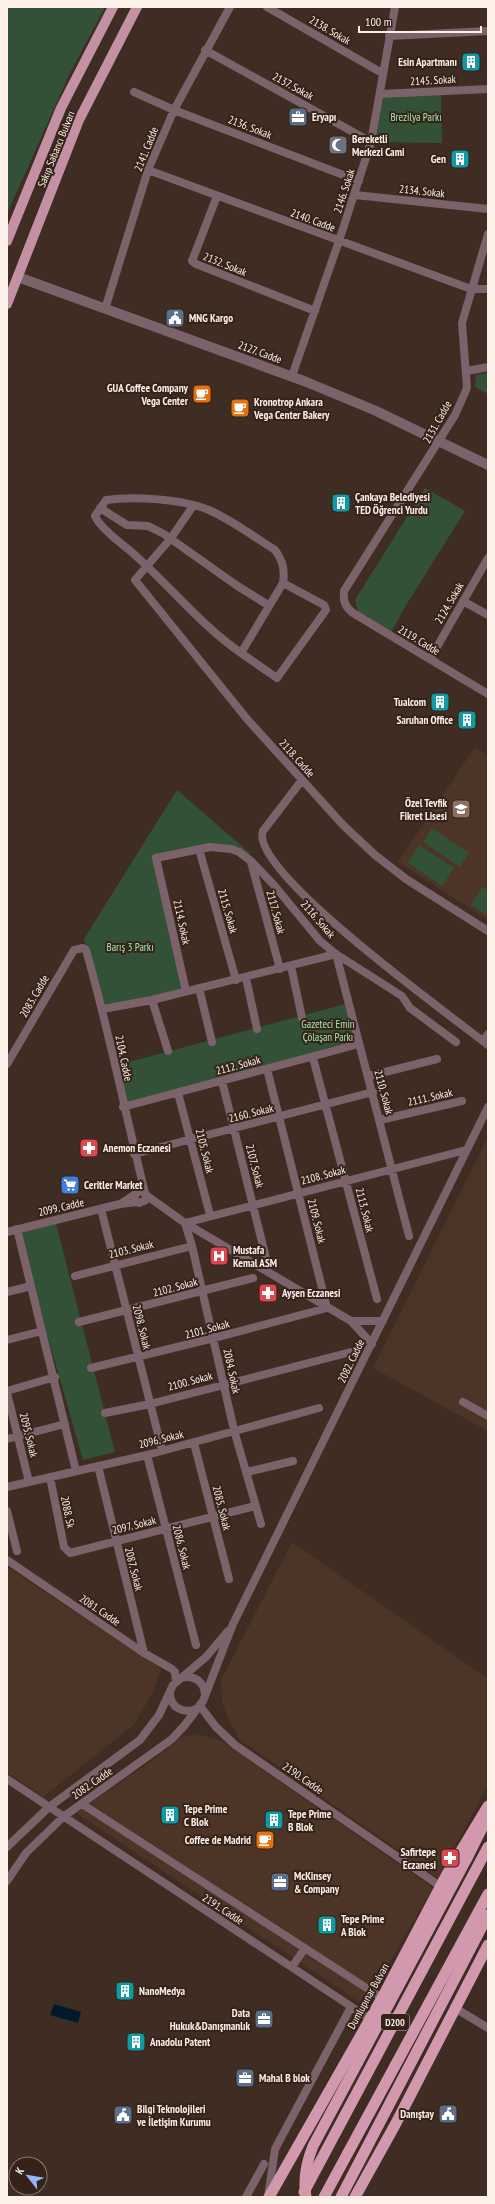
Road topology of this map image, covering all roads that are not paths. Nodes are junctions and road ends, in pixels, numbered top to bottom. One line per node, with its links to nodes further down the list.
1 (113, 7): 21 (main road, Sakıp Sabancı Bulvarı)
2 (137, 7): 23 (main road, Sakıp Sabancı Bulvarı)
3 (230, 7): 8 (street, 2141. Cadde)
4 (267, 7): 9 (street, 2138. Sokak)
5 (394, 8): 7 (street, 2146. Sokak)
6 (488, 31): 7 (street)
7 (389, 36): 9 (street, 2146. Sokak)
8 (205, 50): 13 (street, 2141. Cadde); 14 (street, 2137. Sokak)
9 (382, 73): 12 (street, 2146. Sokak)
10 (488, 89): 12 (street, 2145. Sokak)
11 (134, 92): 13 (street, 2136. Sokak)
12 (380, 94): 14 (street, 2146. Sokak)
13 (174, 110): 15 (street, 2141. Cadde); 16 (street, 2136. Sokak)
14 (371, 142): 16 (street, 2146. Sokak)
15 (148, 170): 18 (street, 2140. Cadde); 27 (street, 2141. Cadde)
16 (359, 181): 17 (street, 2146. Sokak)
17 (355, 195): 19 (street, 2134. Sokak); 22 (street, 2146. Sokak)
18 (216, 196): 22 (street, 2140. Cadde); 28 (street, 2132. Sokak)
19 (488, 209)
20 (488, 234): 24 (street, 2131. Cadde)
21 (7, 241)
22 (339, 241): 24 (street, 2140. Cadde); 28 (street, 2146. Sokak)
23 (18, 277): 26 (main road, Sakıp Sabancı Bulvarı); 27 (street, 2127. Cadde)
24 (471, 289): 25 (street, 2140. Cadde); 30 (street, 2131. Cadde)
25 (488, 289)
26 (7, 304)
27 (105, 309): 31 (street, 2127. Cadde)
28 (315, 311): 31 (street, 2146. Sokak)
29 (488, 367): 30 (street)
30 (467, 370): 32 (street, 2131. Cadde)
31 (292, 376): 32 (street, 2127. Cadde)
32 (440, 442): 33 (street, 2127. Cadde); 40 (street, 2131. Cadde)
33 (488, 465)
34 (193, 506): 35 (street); 36 (street); 39 (street)
35 (100, 508): 36 (street); 38 (street)
36 (171, 538): 38 (street); 42 (street)
37 (488, 558): 41 (street, 2124. Sokak)
38 (147, 565): 44 (street); 47 (street, 2118. Cadde)
39 (283, 583): 42 (street); 44 (street)
40 (344, 601): 45 (street, 2119. Cadde)
41 (463, 601): 43 (street); 45 (street, 2124. Sokak)
42 (268, 605): 44 (street)
43 (488, 615)
44 (241, 653)
45 (430, 659): 46 (street, 2119. Cadde)
46 (488, 694)
47 (302, 780): 51 (street, 2118. Cadde); 67 (street)
48 (199, 849): 49 (street, 2116. Sokak); 50 (street, 2116. Sokak); 57 (street, 2115. Sokak)
49 (156, 858): 59 (street, 2114. Sokak)
50 (251, 861): 53 (street, 2116. Sokak); 55 (street, 2117. Sokak)
51 (488, 931)
52 (86, 950): 61 (street, 2104. Cadde); 72 (street, 2083. Cadde)
53 (336, 954): 54 (street); 66 (street, 2116. Sokak); 68 (street, 2110. Sokak)
54 (291, 966): 55 (street); 62 (street)
55 (280, 969): 56 (street)
56 (246, 978): 57 (street); 63 (street)
57 (236, 980): 58 (street)
58 (200, 988): 59 (street); 65 (street)
59 (186, 991): 60 (street)
60 (152, 1000): 61 (street); 69 (street)
61 (103, 1009): 80 (street, 2104. Cadde)
62 (302, 1018)
63 (257, 1029)
64 (488, 1034): 67 (street)
65 (212, 1042)
66 (456, 1042)
67 (485, 1043)
68 (359, 1044): 70 (street, 2112. Sokak); 74 (street, 2110. Sokak)
69 (168, 1051)
70 (313, 1058): 73 (street, 2112. Sokak); 79 (street, 2113. Sokak)
71 (437, 1059): 74 (street)
72 (7, 1064)
73 (267, 1069): 75 (street, 2112. Sokak); 82 (street, 2109. Sokak)
74 (369, 1076): 76 (street, 2110. Sokak)
75 (222, 1081): 77 (street, 2112. Sokak); 84 (street, 2107. Sokak)
76 (373, 1092): 79 (street, 2160. Sokak); 83 (street, 2110. Sokak)
77 (178, 1093): 80 (street, 2112. Sokak); 85 (street, 2105. Sokak)
78 (462, 1101): 83 (street, 2111. Sokak)
79 (326, 1105): 82 (street, 2160. Sokak); 90 (street, 2113. Sokak)
80 (123, 1107): 87 (street, 2104. Cadde)
81 (488, 1107): 86 (street, 2082. Cadde)
82 (279, 1118): 84 (street, 2160. Sokak); 91 (street, 2109. Sokak)
83 (380, 1120): 88 (street, 2110. Sokak)
84 (234, 1129): 85 (street, 2160. Sokak); 94 (street, 2107. Sokak)
85 (191, 1139): 87 (street, 2160. Sokak); 97 (street, 2105. Sokak)
86 (466, 1150): 88 (street, 2108. Sokak); 114 (street, 2082. Cadde)
87 (134, 1154): 89 (street, 2104. Cadde)
88 (392, 1169): 90 (street, 2108. Sokak); 101 (street, 2110. Sokak)
89 (139, 1170): 92 (street, 2104. Cadde); 93 (street, 2104. Cadde)
90 (346, 1181): 91 (street, 2108. Sokak); 110 (street, 2113. Sokak)
91 (298, 1193): 94 (street, 2108. Sokak); 111 (street, 2109. Sokak)
92 (146, 1194): 93 (street); 95 (street)
93 (137, 1199): 95 (street); 96 (street, 2099. Cadde)
94 (254, 1204): 97 (street, 2108. Sokak); 103 (street, 2107. Sokak)
95 (162, 1208): 98 (street)
96 (101, 1209): 99 (street, 2099. Cadde); 104 (street, 2098. Sokak)
97 (210, 1215): 98 (street, 2108. Sokak)
98 (185, 1223): 102 (street, 2084. Sokak); 111 (street)
99 (17, 1229): 100 (street, 2099. Cadde); 107 (street)
100 (7, 1232)
101 (409, 1236)
102 (192, 1246): 104 (street, 2103. Sokak); 108 (street, 2084. Sokak)
103 (266, 1258)
104 (116, 1264): 105 (street, 2103. Sokak); 112 (street, 2098. Sokak)
105 (75, 1276)
106 (253, 1278): 108 (street, 2102. Sokak)
107 (31, 1286): 109 (street); 116 (street)
108 (202, 1291): 112 (street, 2102. Sokak); 117 (street, 2084. Sokak)
109 (7, 1292)
110 (377, 1299)
111 (327, 1308): 113 (street); 117 (street, 2101. Sokak)
112 (127, 1311): 115 (street, 2102. Sokak); 121 (street, 2098. Sokak)
113 (351, 1321): 114 (street); 119 (street)
114 (383, 1321): 119 (street, 2082. Cadde)
115 (80, 1322)
116 (42, 1330): 118 (street); 123 (street)
117 (214, 1338): 121 (street, 2101. Sokak); 124 (street, 2084. Sokak)
118 (7, 1340)
119 (372, 1344): 155 (street, 2082. Cadde)
120 (351, 1352): 124 (street, 2100. Sokak)
121 (138, 1358): 122 (street, 2101. Sokak); 127 (street, 2098. Sokak)
122 (91, 1368)
123 (55, 1377): 125 (street); 131 (street)
124 (223, 1384): 127 (street, 2100. Sokak); 132 (street, 2084. Sokak)
125 (7, 1392): 133 (street, 2095. Sokak)
126 (463, 1402): 130 (street)
127 (150, 1404): 129 (street, 2100. Sokak); 136 (street, 2098. Sokak)
128 (319, 1408): 132 (street, 2096. Sokak)
129 (105, 1413)
130 (488, 1416)
131 (65, 1424): 133 (street); 140 (street)
132 (234, 1430): 135 (street, 2096. Sokak); 141 (street, 2084. Sokak)
133 (19, 1436): 134 (street); 143 (street, 2095. Sokak)
134 (7, 1439)
135 (194, 1442): 136 (street, 2096. Sokak); 147 (street, 2085. Sokak)
136 (162, 1450): 137 (street, 2096. Sokak)
137 (147, 1454): 139 (street, 2096. Sokak); 149 (street, 2086. Sokak)
138 (293, 1461): 141 (street)
139 (98, 1466): 140 (street, 2096. Sokak); 150 (street, 2087. Sokak)
140 (76, 1471): 142 (street, 2096. Sokak)
141 (247, 1472): 145 (street, 2084. Sokak)
142 (50, 1477): 143 (street, 2096. Sokak); 151 (street, 2088. Sk)
143 (29, 1482): 144 (street, 2096. Sokak)
144 (7, 1487)
145 (255, 1506): 147 (street, 2097. Sokak); 148 (street, 2084. Sokak)
146 (7, 1511): 152 (street)
147 (212, 1517): 149 (street, 2097. Sokak); 154 (street, 2085. Sokak)
148 (261, 1524)
149 (166, 1529): 150 (street, 2097. Sokak); 156 (street, 2086. Sokak)
150 (115, 1541): 151 (street, 2097. Sokak); 157 (street, 2087. Sokak)
151 (66, 1550)
152 (17, 1551)
153 (7, 1560): 157 (street, 2081. Cadde)
154 (229, 1579)
155 (233, 1624): 158 (street, 2082. Cadde); 160 (street, 2082. Cadde)
156 (196, 1645)
157 (144, 1653): 158 (street, 2081. Cadde)
158 (176, 1681): 159 (street, 2082. Cadde); 160 (street)
159 (170, 1690): 161 (street); 165 (street, 2082. Cadde)
160 (205, 1696): 161 (street, 2082. Cadde)
161 (198, 1708): 163 (street, 2082. Cadde); 171 (street, 2190. Cadde)
162 (7, 1779): 165 (street, 2191. Cadde)
163 (82, 1804): 167 (street, 2082. Cadde); 175 (street)
164 (488, 1806): 171 (highway, Dumlupınar Bulvarı)
165 (49, 1807): 167 (street, 2191. Cadde); 168 (street, 2082. Cadde)
166 (488, 1816): 186 (highway, bridge)
167 (63, 1817): 170 (street, 2082. Cadde); 176 (street, 2191. Cadde)
168 (7, 1847)
169 (488, 1847): 185 (highway, D200)
170 (7, 1881)
171 (440, 1886): 177 (highway, Dumlupınar Bulvarı)
172 (488, 1894): 187 (highway, D200)
173 (488, 1915): 188 (highway)
174 (488, 1945): 179 (highway)
175 (305, 1948): 176 (street); 177 (street)
176 (292, 1967): 178 (street, 2191. Cadde)
177 (382, 1998): 180 (highway, Dumlupınar Bulvarı)
178 (351, 2007): 180 (street, 2191. Cadde); 184 (street)
179 (455, 2008): 181 (street); 189 (highway)
180 (370, 2019): 184 (highway, Dumlupınar Bulvarı)
181 (488, 2028)
182 (264, 2164): 183 (street)
183 (246, 2197)
184 (268, 2197)
185 (301, 2197)
186 (306, 2197)
187 (324, 2197)
188 (341, 2197)
189 (355, 2197)

